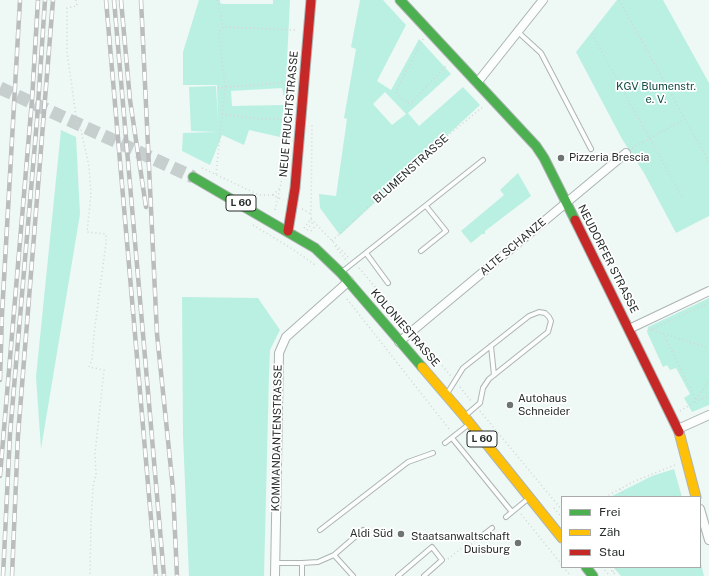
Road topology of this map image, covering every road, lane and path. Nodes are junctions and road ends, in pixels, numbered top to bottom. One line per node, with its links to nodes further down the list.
1 (76, 0): 98 (path)
2 (217, 0): 7 (path)
3 (311, 0): 35 (street, NEUE FRUCHTSTRASSE)
4 (400, 0): 9 (street, NEUDORFER STRASSE)
5 (543, 0): 10 (street)
6 (619, 0): 19 (path)
7 (223, 26): 8 (path); 15 (path)
8 (297, 30)
9 (428, 31): 12 (street, NEUDORFER STRASSE); 12 (path)
10 (518, 32): 14 (street); 23 (lane)
11 (592, 34): 22 (path)
12 (453, 58): 14 (street, NEUDORFER STRASSE)
13 (293, 75): 15 (path)
14 (477, 83): 17 (street, NEUDORFER STRASSE)
15 (225, 87): 16 (path); 18 (path)
16 (218, 88)
17 (492, 100): 32 (street, NEUDORFER STRASSE); 37 (path, BLUMENSTRASSE)
18 (222, 114): 21 (path); 29 (path)
19 (685, 119): 22 (path); 27 (path)
20 (312, 122): 34 (path)
21 (289, 126)
22 (650, 138): 25 (path); 31 (path)
23 (590, 148)
24 (286, 152): 29 (path)
25 (626, 153): 32 (street, ALTE SCHANZE)
26 (483, 160): 33 (lane)
27 (709, 162)
28 (197, 166): 29 (path)
29 (216, 174)
30 (193, 177): 35 (street, KOLONIESTRASSE / L 60)
31 (682, 197)
32 (566, 203): 48 (street, NEUDORFER STRASSE); 49 (street, ALTE SCHANZE)
33 (426, 206): 39 (lane); 40 (lane)
34 (310, 219): 36 (path); 37 (path)
35 (288, 231): 36 (street, KOLONIESTRASSE / L 60)
36 (298, 237): 43 (street, KOLONIESTRASSE / L 60)
37 (332, 241): 41 (path)
38 (291, 248): 42 (path)
39 (422, 251)
40 (366, 253): 41 (lane); 45 (lane)
41 (354, 262): 43 (lane); 49 (path)
42 (316, 266)
43 (341, 273): 44 (street, KOLONIESTRASSE / L 60)
44 (349, 281): 46 (street, KOMMANDANTENSTRASSE); 52 (street, KOLONIESTRASSE / L 60)
45 (388, 283)
46 (340, 290): 67 (path); 89 (street, KOMMANDANTENSTRASSE)
47 (709, 291): 48 (street)
48 (629, 329): 64 (street, NEUDORFER STRASSE)
49 (413, 330): 52 (street, ALTE SCHANZE); 56 (path)
50 (652, 330): 51 (path)
51 (663, 333): 54 (path); 60 (path)
52 (400, 342): 58 (street, KOLONIESTRASSE / L 60)
53 (491, 346): 55 (lane); 55 (lane); 56 (lane)
54 (709, 348)
55 (494, 375): 62 (lane)
56 (454, 380): 58 (lane); 62 (path)
57 (709, 382): 60 (path)
58 (446, 395): 65 (street, KOLONIESTRASSE / L 60)
59 (709, 396): 61 (path)
60 (696, 400): 61 (path)
61 (693, 403): 64 (path)
62 (476, 407): 65 (lane); 77 (path)
63 (709, 415): 66 (street)
64 (672, 417): 66 (street, NEUDORFER STRASSE)
65 (467, 420): 67 (lane); 75 (street, KOLONIESTRASSE / L 60)
66 (678, 430): 70 (street, NEUDORFER STRASSE)
67 (453, 437): 68 (lane); 78 (lane)
68 (445, 443)
69 (433, 453): 82 (lane)
70 (686, 461): 71 (path); 74 (street, NEUDORFER STRASSE)
71 (620, 488): 72 (path); 73 (path)
72 (607, 496)
73 (625, 496)
74 (696, 496)
75 (529, 498): 76 (lane); 85 (street, KOLONIESTRASSE / L 60)
76 (516, 508): 78 (lane); 91 (path)
77 (561, 509)
78 (512, 512): 80 (lane)
79 (701, 513): 86 (street)
80 (506, 517)
81 (492, 528): 84 (lane)
82 (320, 530)
83 (363, 530): 87 (lane)
84 (483, 535): 88 (path)
85 (561, 537)
86 (709, 540)
87 (334, 554): 90 (lane); 101 (lane)
88 (442, 560): 102 (lane); 103 (lane)
89 (276, 563): 90 (lane); 99 (street, KOMMANDANTENSTRASSE)
90 (302, 563): 100 (lane)
91 (561, 564)
92 (565, 568): 104 (path)
93 (587, 568): 105 (street)
94 (603, 568): 106 (path)
95 (609, 568): 97 (path)
96 (618, 568): 97 (path)
97 (613, 572): 107 (path)
98 (90, 576)
99 (275, 576)
100 (302, 576)
101 (353, 576)
102 (398, 576)
103 (424, 576)
104 (571, 576)
105 (593, 576)
106 (610, 576)
107 (616, 576)

